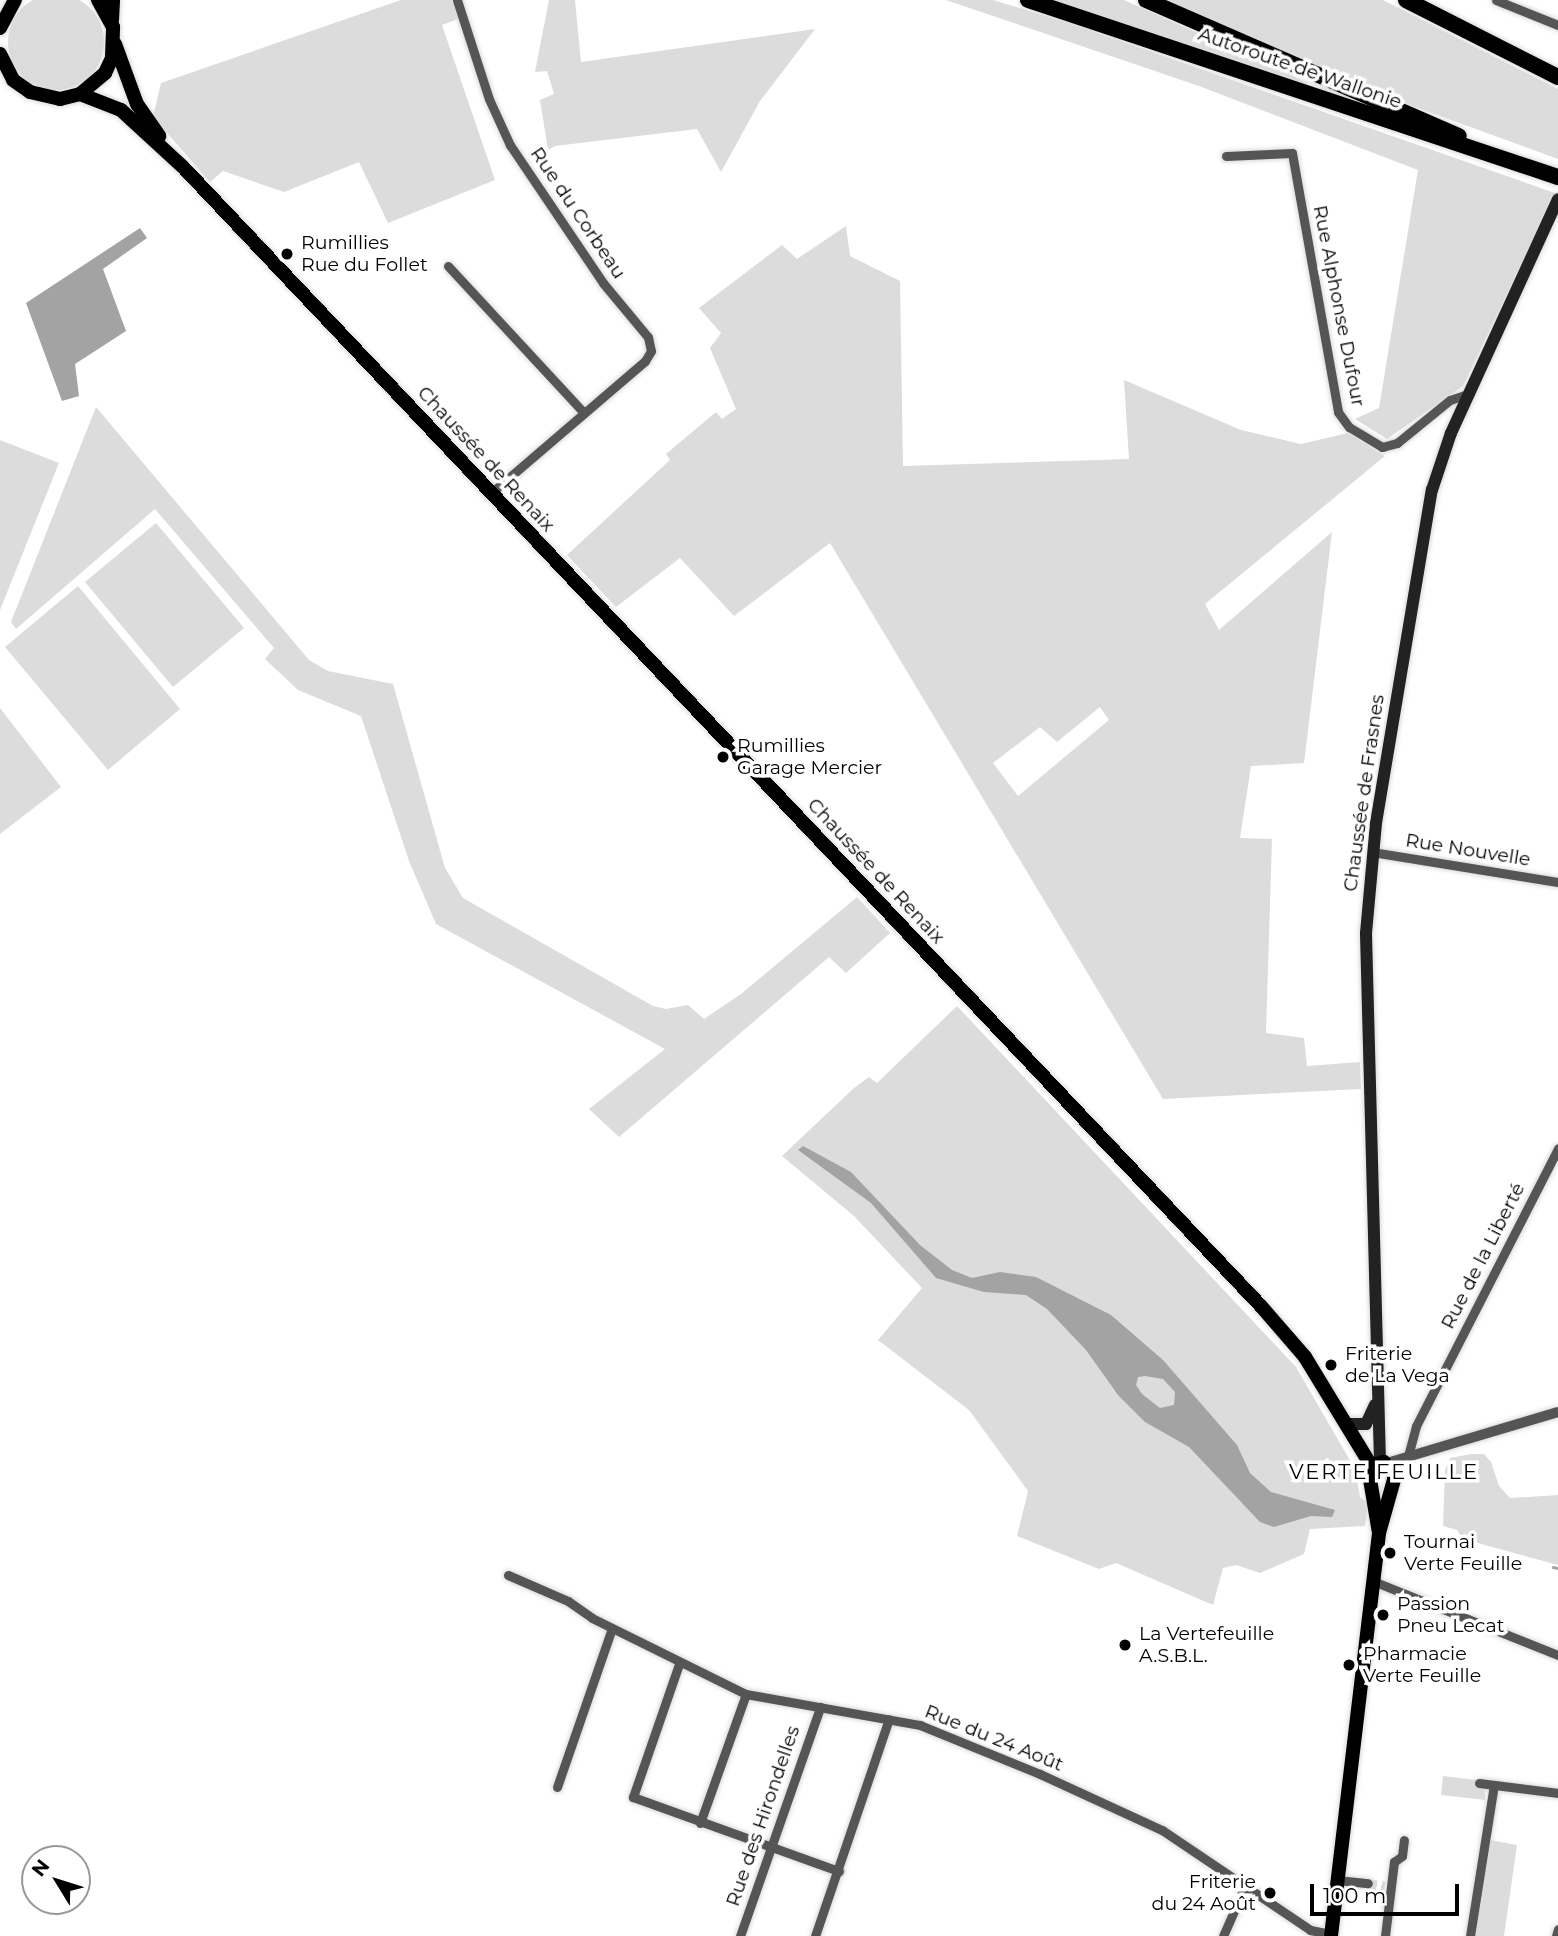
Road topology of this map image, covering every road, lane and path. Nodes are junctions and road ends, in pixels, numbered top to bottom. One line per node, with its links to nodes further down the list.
1 (15, 0): 9 (main road)
2 (98, 0): 10 (main road)
3 (112, 0): 10 (highway)
4 (457, 0): 24 (street, Rue du Corbeau)
5 (1028, 0): 17 (highway, Autoroute de Wallonie)
6 (1146, 0): 17 (highway)
7 (1406, 0): 15 (highway)
8 (1496, 0): 11 (street)
9 (1, 20)
10 (111, 20): 12 (main road)
11 (1558, 25)
12 (114, 42): 16 (main road); 19 (main road, Chaussée de Renaix)
13 (0, 54): 14 (main road)
14 (3, 70): 16 (main road)
15 (1558, 77)
16 (80, 94): 19 (main road, Chaussée de Renaix)
17 (1488, 154): 20 (highway, Autoroute de Wallonie)
18 (1226, 156): 23 (street, Rue Alphonse Dufour)
19 (183, 167): 25 (main road, Chaussée de Renaix)
20 (1558, 177)
21 (1558, 200): 23 (main road, Chaussée de Frasnes)
22 (448, 266): 24 (street)
23 (1470, 393): 26 (main road, Chaussée de Frasnes)
24 (584, 413): 25 (street, Rue du Corbeau)
25 (491, 493): 31 (main road, Chaussée de Renaix)
26 (1372, 852): 27 (street, Rue Nouvelle); 29 (main road, Chaussée de Frasnes)
27 (1558, 882)
28 (1558, 1148): 32 (street, Rue de la Liberté)
29 (1377, 1398): 31 (main road); 33 (main road, Chaussée de Frasnes)
30 (1558, 1412): 32 (street)
31 (1347, 1424): 33 (main road, Chaussée de Renaix)
32 (1408, 1456): 33 (street)
33 (1385, 1470): 34 (main road); 34 (main road)
34 (1379, 1534): 36 (main road)
35 (508, 1575): 37 (street, Rue du 24 Août)
36 (1373, 1581): 38 (street); 51 (main road)
37 (612, 1628): 39 (street, Rue du 24 Août); 45 (street)
38 (1558, 1655)
39 (679, 1664): 40 (street, Rue du 24 Août); 47 (street)
40 (746, 1694): 41 (street, Rue du 24 Août); 47 (street)
41 (820, 1707): 42 (street, Rue du 24 Août); 49 (street, Rue des Hirondelles)
42 (889, 1719): 50 (street); 53 (street, Rue du 24 Août)
43 (1479, 1783): 44 (street)
44 (1494, 1785): 46 (street); 60 (street)
45 (557, 1787)
46 (1558, 1793)
47 (701, 1822): 49 (street)
48 (1404, 1840): 59 (street)
49 (771, 1847): 50 (street); 56 (street, Rue des Hirondelles)
50 (839, 1871): 57 (street)
51 (1337, 1880): 52 (street); 55 (main road)
52 (1368, 1883)
53 (1245, 1886): 55 (street, Rue du 24 Août); 58 (street)
54 (1558, 1929): 61 (street)
55 (1331, 1935)
56 (740, 1936)
57 (816, 1936)
58 (1223, 1936)
59 (1385, 1936)
60 (1469, 1936)
61 (1556, 1936)

